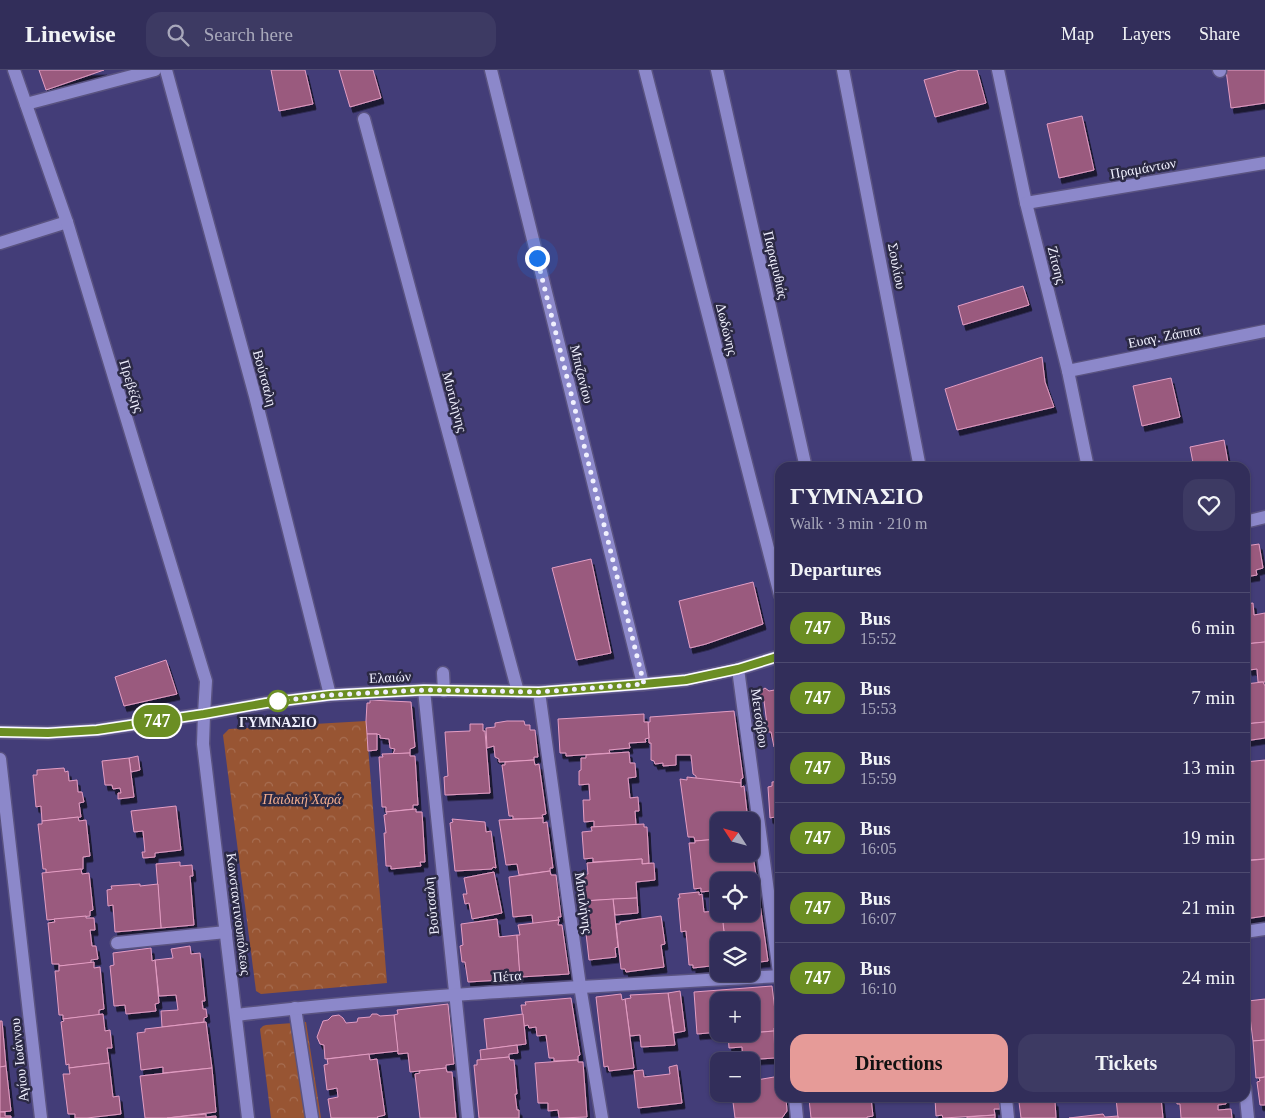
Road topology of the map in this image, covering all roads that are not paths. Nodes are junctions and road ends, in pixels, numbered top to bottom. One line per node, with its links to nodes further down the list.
1 (14, 70): 9 (street, Πρεβέζης)
2 (155, 70): 9 (street)
3 (166, 70): 31 (street, Βούτσαλη)
4 (490, 70): 26 (street, Μπιζανίου)
5 (645, 70): 22 (street, Δωδώνης)
6 (717, 70): 17 (street, Παραμυθιάς)
7 (844, 70): 18 (street, Σουλίου)
8 (998, 70): 12 (street, Ζίτσης)
9 (26, 104): 13 (street, Πρεβέζης)
10 (364, 119): 29 (street, Μυτιλήνης)
11 (1265, 163): 12 (street, Πραμάντων)
12 (1026, 203): 16 (street, Ζίτσης)
13 (67, 222): 14 (street); 32 (street, Πρεβέζης)
14 (0, 244)
15 (1265, 331): 16 (street, Ευαγ. Ζάππα)
16 (1068, 371): 19 (street, Ζίτσης)
17 (805, 462)
18 (919, 462)
19 (1087, 462)
20 (1265, 517): 21 (street)
21 (1250, 521)
22 (775, 576)
23 (775, 658): 24 (street, Ελαιών)
24 (738, 669): 26 (street, Ελαιών); 38 (street, Μετσόβου)
25 (443, 673): 28 (street)
26 (644, 684): 30 (street, Ελαιών)
27 (424, 690): 28 (street, Ελαιών); 31 (street, Ελαιών); 42 (street, Βούτσαλη)
28 (444, 691): 29 (street, Ελαιών)
29 (518, 692): 30 (street, Ελαιών)
30 (539, 692): 41 (street, Μυτιλήνης)
31 (330, 695): 32 (street, Ελαιών)
32 (204, 714): 33 (street, Ελαιών); 37 (street, Κωνσταντινουπόλεως)
33 (0, 732)
34 (0, 759): 48 (street, Αγίου Ιωάννου)
35 (1265, 929): 36 (street)
36 (1250, 931)
37 (226, 932): 39 (street); 44 (street, Κωνσταντινουπόλεως)
38 (775, 939)
39 (117, 943)
40 (775, 976): 41 (street, Πέτα)
41 (580, 986): 42 (street, Πέτα); 52 (street, Μυτιλήνης)
42 (455, 995): 43 (street, Πέτα); 51 (street, Βούτσαλη)
43 (295, 1008): 44 (street, Πέτα); 50 (street)
44 (237, 1015): 49 (street, Κωνσταντινουπόλεως)
45 (795, 1102): 53 (street)
46 (1006, 1102): 54 (street)
47 (1246, 1102): 55 (street)
48 (41, 1118)
49 (248, 1118)
50 (312, 1118)
51 (468, 1118)
52 (602, 1118)
53 (797, 1118)
54 (1008, 1118)
55 (1248, 1118)

